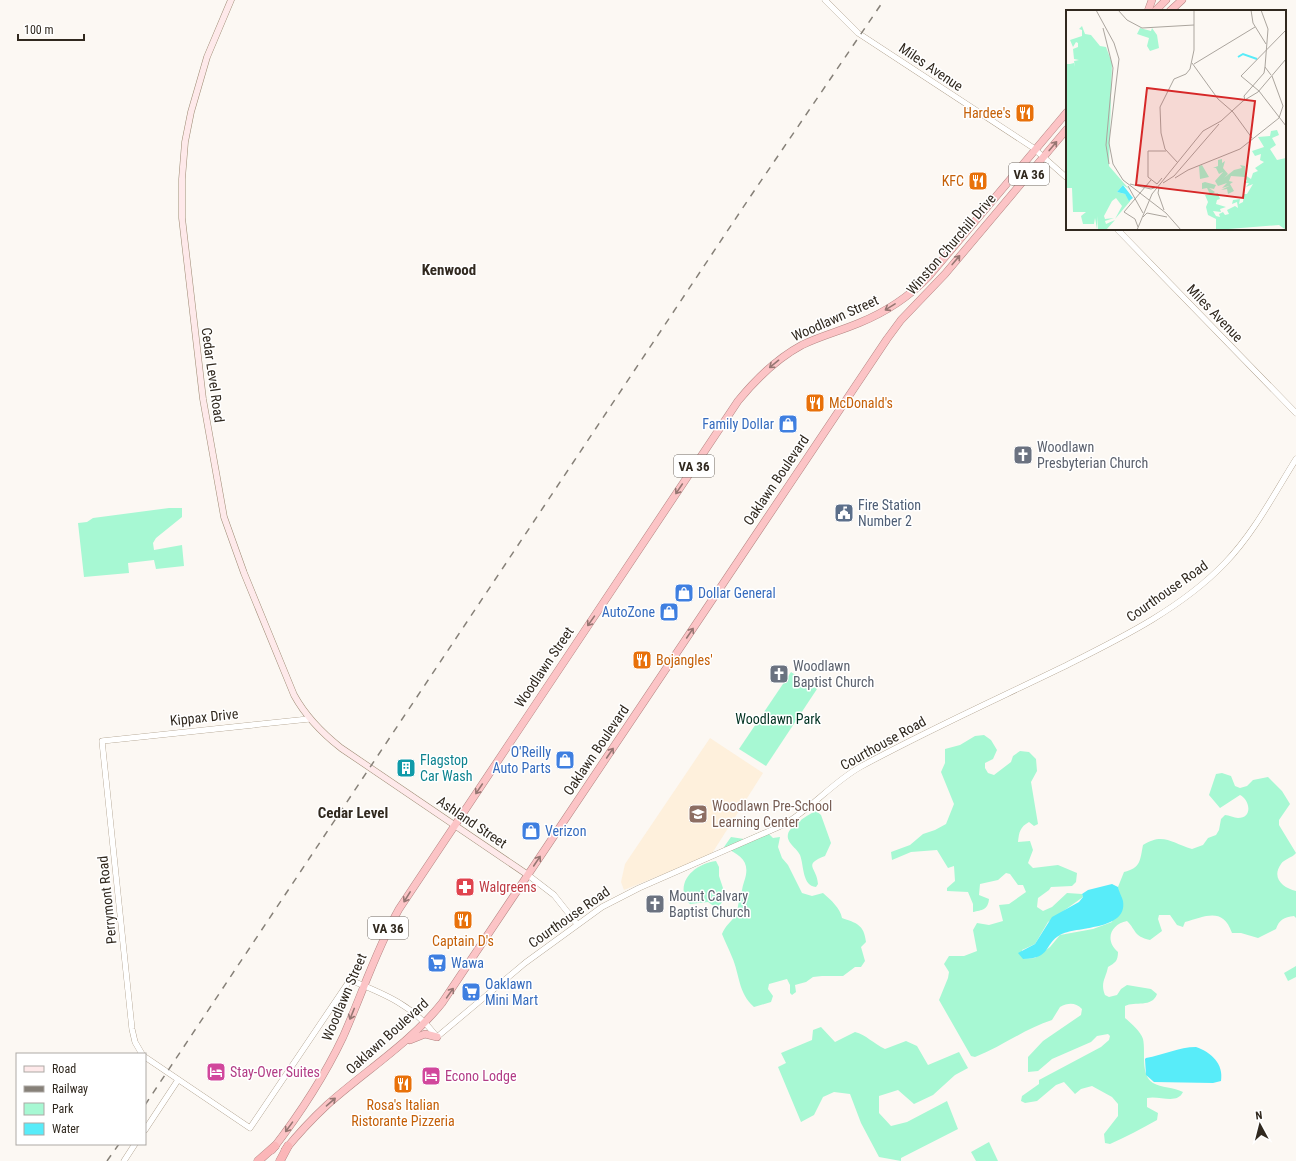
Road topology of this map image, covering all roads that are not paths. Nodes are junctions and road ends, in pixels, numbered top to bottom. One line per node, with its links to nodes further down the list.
1 (231, 0): 18 (main road, Cedar Level Road)
2 (825, 0): 11 (street, Miles Avenue)
3 (1152, 0): 6 (highway)
4 (1166, 0): 7 (highway)
5 (1180, 1): 8 (highway)
6 (1148, 10)
7 (1156, 10)
8 (1171, 10)
9 (1066, 113): 11 (highway, VA 36)
10 (1066, 130): 12 (highway, Winston Churchill Drive / VA 36, one-way to 10)
11 (1036, 150): 12 (street, Miles Avenue); 21 (highway, Woodlawn Street / VA 36, one-way to 21)
12 (1044, 156): 13 (street, Miles Avenue); 15 (highway, Winston Churchill Drive / VA 36, one-way to 12)
13 (1066, 177)
14 (1118, 230): 16 (street, Miles Avenue)
15 (901, 320): 22 (highway, Oaklawn Boulevard / VA 36, one-way to 15)
16 (1296, 413)
17 (1296, 459): 23 (street, Courthouse Road)
18 (309, 719): 19 (main road, Cedar Level Road); 20 (street, Kippax Drive)
19 (325, 735): 21 (main road, Ashland Street)
20 (102, 741): 28 (street, Perrymont Road)
21 (454, 825): 22 (main road, Ashland Street); 24 (highway, Woodlawn Street / VA 36, one-way to 24)
22 (528, 875): 23 (street, Ashland Street); 25 (highway, Oaklawn Boulevard / VA 36, one-way to 22)
23 (577, 924): 26 (street, Courthouse Road)
24 (364, 985): 25 (street); 30 (street); 33 (highway, Woodlawn Street / VA 36, one-way to 33)
25 (425, 1023): 26 (street); 27 (highway, Oaklawn Boulevard / VA 36)
26 (437, 1037): 27 (highway)
27 (404, 1042): 34 (highway, Oaklawn Boulevard / VA 36, one-way to 27)
28 (141, 1053)
29 (146, 1058): 30 (street)
30 (178, 1080): 31 (street)
31 (146, 1128)
32 (135, 1145): 35 (street)
33 (275, 1146): 36 (highway); 37 (highway, VA 36)
34 (288, 1146): 38 (highway, Oaklawn Boulevard / VA 36); 39 (highway)
35 (124, 1161)
36 (258, 1161)
37 (263, 1161)
38 (276, 1161)
39 (280, 1161)

